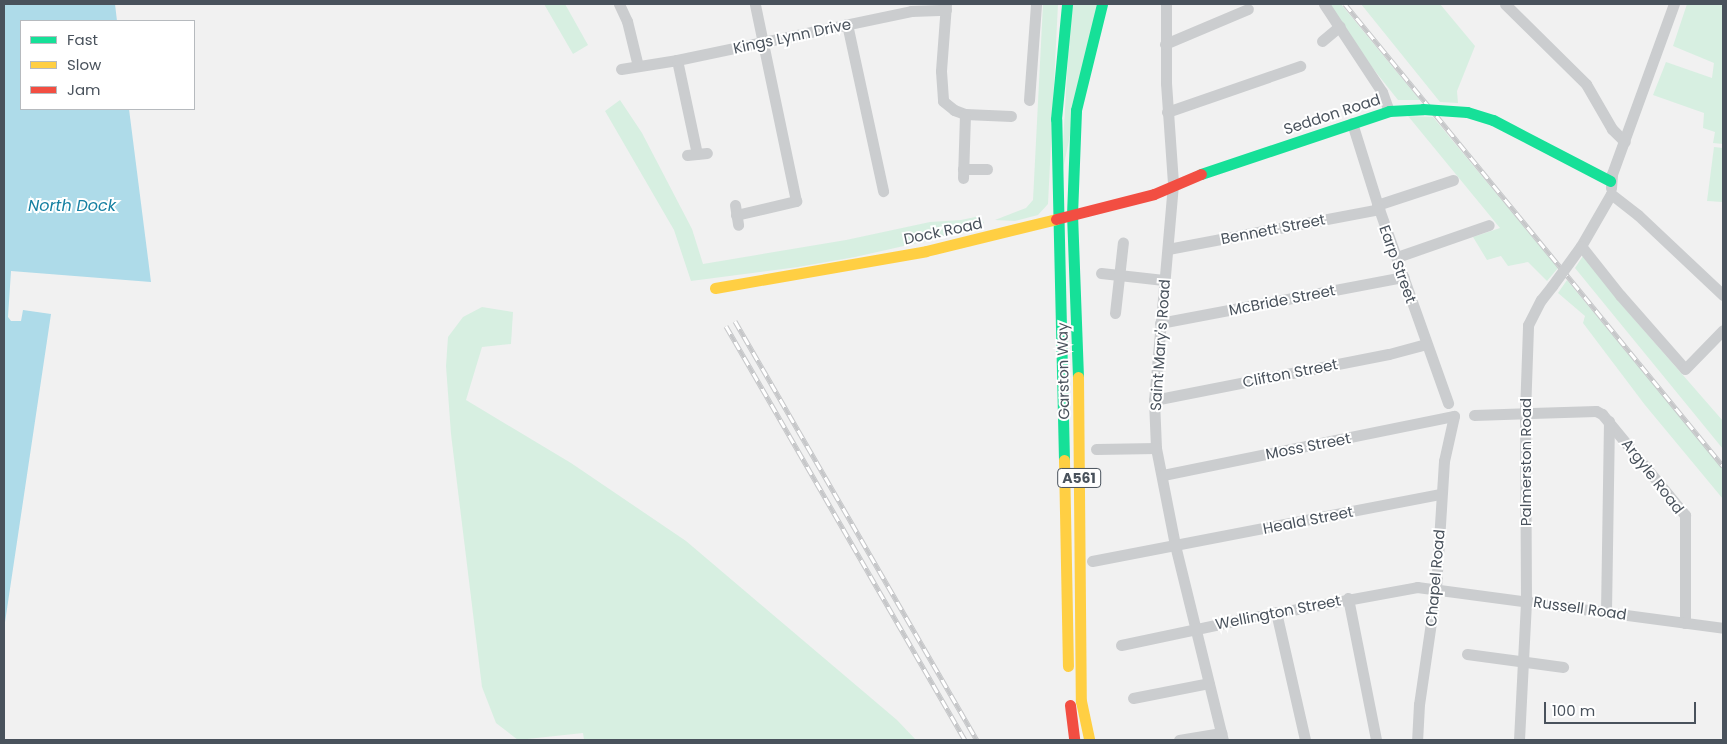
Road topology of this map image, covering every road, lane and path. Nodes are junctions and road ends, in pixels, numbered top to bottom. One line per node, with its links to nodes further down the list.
1 (619, 4): 18 (street)
2 (755, 4): 14 (street)
3 (1036, 4): 21 (street)
4 (1067, 4): 38 (main road, Garston Way / A561)
5 (1102, 4): 37 (main road, Garston Way / A561)
6 (1166, 4): 16 (street, Saint Mary's Road)
7 (1324, 4): 13 (street)
8 (1505, 4): 27 (street)
9 (1674, 4): 27 (street)
10 (946, 7): 12 (street, Kings Lynn Drive); 24 (street)
11 (1248, 9): 16 (street)
12 (847, 24): 14 (street, Kings Lynn Drive); 33 (street)
13 (1340, 26): 15 (street); 22 (street)
14 (762, 41): 17 (street, Kings Lynn Drive); 36 (street)
15 (1322, 41)
16 (1165, 44): 23 (street, Saint Mary's Road)
17 (677, 60): 18 (street, Kings Lynn Drive); 28 (street)
18 (638, 66): 20 (street, Kings Lynn Drive)
19 (1300, 66): 23 (street)
20 (621, 69)
21 (1029, 100)
22 (1389, 111): 26 (main road, Seddon Road); 31 (main road, Seddon Road, bridge)
23 (1168, 112): 32 (street, Saint Mary's Road)
24 (965, 114): 25 (street); 29 (street)
25 (1011, 116)
26 (1352, 123): 32 (main road, Seddon Road); 35 (street, Earp Street)
27 (1625, 142): 31 (street)
28 (697, 154)
29 (987, 169)
30 (1453, 180): 35 (street, Bennett Street)
31 (1610, 181): 34 (street)
32 (1173, 184): 37 (main road, Dock Road); 42 (street, Saint Mary's Road)
33 (883, 190)
34 (1611, 194): 41 (street); 49 (street)
35 (1378, 207): 42 (street, Bennett Street); 43 (street, Earp Street)
36 (736, 215)
37 (1072, 215): 38 (main road, Dock Road); 82 (main road, Garston Way / A561)
38 (1056, 220): 48 (main road, Dock Road); 81 (main road, Garston Way / A561)
39 (1489, 226): 43 (street)
40 (1123, 242): 45 (street)
41 (1581, 246): 52 (street); 56 (street, Palmerston Road, bridge)
42 (1168, 249): 47 (street, Saint Mary's Road)
43 (1397, 257): 46 (street, Earp Street)
44 (1101, 272): 45 (street)
45 (1119, 274): 47 (street); 50 (street)
46 (1404, 277): 51 (street, McBride Street); 53 (street, Earp Street)
47 (1164, 280): 51 (street, Saint Mary's Road)
48 (715, 288)
49 (1723, 295)
50 (1116, 313)
51 (1160, 323): 54 (street, Saint Mary's Road)
52 (1723, 330)
53 (1426, 344): 54 (street, Clifton Street); 55 (street, Earp Street)
54 (1154, 400): 60 (street, Saint Mary's Road)
55 (1448, 403)
56 (1525, 413): 57 (street, Argyle Road); 59 (street, Argyle Road); 68 (street, Palmerston Road)
57 (1474, 415)
58 (1454, 416): 62 (street, Moss Street); 63 (street, Chapel Road)
59 (1608, 421): 70 (street); 71 (street, Argyle Road)
60 (1156, 448): 61 (street); 62 (street, Saint Mary's Road)
61 (1096, 449)
62 (1163, 475): 64 (street, Saint Mary's Road)
63 (1441, 494): 64 (street, Heald Street); 66 (street, Chapel Road)
64 (1175, 545): 65 (street, Heald Street); 73 (street, Saint Mary's Road)
65 (1092, 561)
66 (1436, 588): 67 (street, Wellington Street); 68 (street, Russell Road); 86 (street, Chapel Road)
67 (1348, 598): 69 (street, Wellington Street); 85 (street)
68 (1526, 600): 70 (street, Russell Road); 76 (street, Palmerston Road)
69 (1276, 612): 73 (street, Wellington Street); 84 (street)
70 (1606, 612): 71 (street, Russell Road)
71 (1685, 623): 72 (street, Russell Road)
72 (1723, 628)
73 (1197, 629): 74 (street, Wellington Street); 78 (street, Saint Mary's Road)
74 (1121, 645)
75 (1467, 654): 76 (street)
76 (1522, 662): 77 (street); 87 (street, Palmerston Road)
77 (1563, 667)
78 (1209, 683): 79 (street); 80 (street, Saint Mary's Road)
79 (1133, 698)
80 (1222, 737): 83 (street)
81 (1074, 740)
82 (1089, 740)
83 (1179, 740)
84 (1305, 740)
85 (1376, 740)
86 (1418, 740)
87 (1519, 740)

